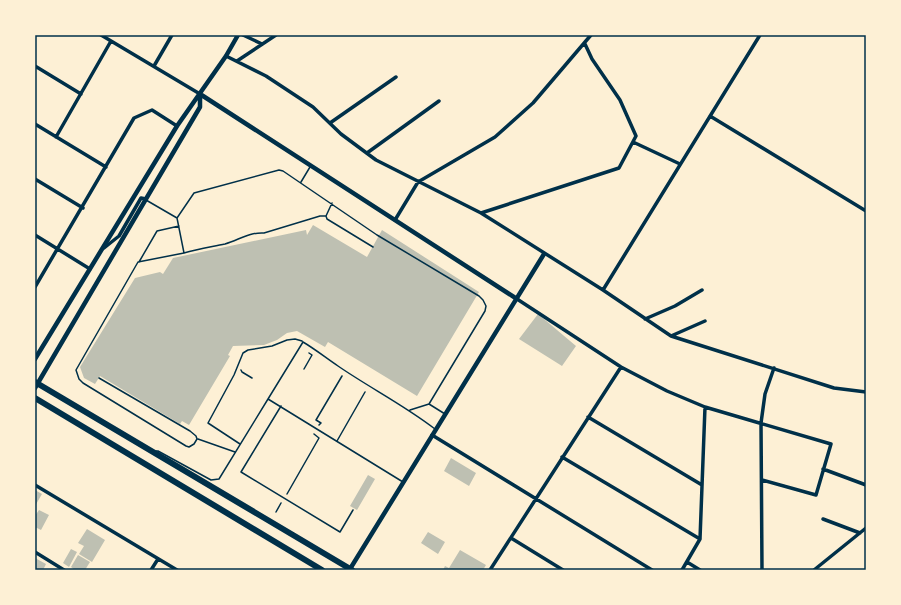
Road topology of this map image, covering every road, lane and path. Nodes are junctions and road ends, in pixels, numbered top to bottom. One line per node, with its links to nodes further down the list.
1 (101, 35): 8 (street)
2 (172, 35): 14 (street)
3 (238, 35): 11 (street)
4 (243, 35): 9 (street)
5 (276, 35): 9 (street)
6 (592, 35): 10 (street)
7 (760, 35): 19 (street)
8 (111, 41): 14 (street); 16 (street)
9 (262, 44): 12 (street)
10 (585, 44): 24 (street); 31 (street)
11 (226, 56): 12 (street); 17 (street)
12 (237, 61): 20 (street)
13 (35, 66): 16 (street)
14 (154, 66): 17 (street)
15 (396, 77): 20 (street)
16 (81, 94): 23 (street)
17 (200, 94): 22 (street); 27 (street); 32 (street)
18 (439, 101): 25 (street)
19 (710, 116): 26 (street); 35 (street)
20 (330, 123): 25 (street)
21 (35, 124): 23 (street)
22 (177, 126): 28 (street); 44 (street)
23 (56, 137): 28 (street)
24 (633, 142): 26 (street); 36 (street)
25 (367, 153): 31 (street)
26 (680, 164): 50 (street)
27 (310, 166): 30 (lane); 39 (street)
28 (106, 167): 34 (street)
29 (35, 179): 34 (street)
30 (301, 182): 33 (lane); 38 (lane)
31 (418, 182): 36 (street); 39 (street)
32 (146, 199): 38 (lane); 44 (street); 66 (street)
33 (332, 203): 37 (lane); 71 (lane)
34 (83, 208): 43 (street)
35 (866, 211)
36 (482, 213): 46 (street)
37 (326, 216): 42 (lane); 45 (lane)
38 (177, 218): 40 (lane)
39 (395, 220): 52 (street)
40 (179, 226): 45 (lane); 47 (lane)
41 (35, 235): 43 (street)
42 (373, 247)
43 (58, 249): 48 (street); 49 (street)
44 (102, 250): 48 (street)
45 (184, 253): 47 (lane)
46 (544, 254): 50 (street); 52 (street)
47 (138, 262): 82 (lane)
48 (90, 269): 58 (street)
49 (35, 287)
50 (603, 290): 53 (street)
51 (702, 290): 53 (street)
52 (517, 299): 59 (street); 75 (street)
53 (645, 319): 55 (street)
54 (705, 321): 55 (street)
55 (670, 336): 61 (street)
56 (303, 342): 70 (lane); 74 (lane); 84 (lane)
57 (309, 353): 62 (path)
58 (35, 359)
59 (621, 367): 73 (street); 76 (street)
60 (241, 368): 65 (path)
61 (774, 368): 68 (street); 77 (street)
62 (304, 369)
63 (342, 376): 78 (path)
64 (98, 378): 82 (lane)
65 (252, 378)
66 (36, 385): 85 (highway)
67 (365, 392): 83 (lane)
68 (866, 392)
69 (35, 398): 111 (highway)
70 (268, 398): 72 (lane); 84 (lane)
71 (429, 404): 74 (lane); 75 (lane)
72 (280, 406): 83 (lane); 97 (lane)
73 (705, 407): 77 (street); 92 (street)
74 (410, 410): 79 (lane)
75 (446, 414): 79 (street)
76 (588, 417): 87 (street); 92 (street)
77 (761, 422): 88 (street); 89 (street)
78 (319, 425)
79 (436, 430): 81 (street)
80 (314, 434): 94 (path)
81 (432, 436): 90 (street); 95 (street)
82 (197, 439): 86 (lane)
83 (337, 441): 90 (lane)
84 (240, 444): 86 (lane)
85 (152, 451): 86 (lane); 107 (highway)
86 (235, 452)
87 (562, 457): 95 (street); 103 (street)
88 (823, 468): 89 (street); 93 (street)
89 (762, 480): 117 (street)
90 (404, 482): 107 (street)
91 (35, 485): 105 (street)
92 (702, 485): 103 (street)
93 (866, 485)
94 (286, 495)
95 (535, 500): 102 (street); 114 (street)
96 (281, 502): 98 (path)
97 (353, 510)
98 (276, 512)
99 (822, 519): 101 (street)
100 (866, 528): 101 (street)
101 (860, 533): 118 (street)
102 (511, 538): 112 (street); 113 (street)
103 (700, 539): 106 (street)
104 (35, 552): 108 (street)
105 (158, 559): 109 (street); 110 (street)
106 (687, 562): 115 (street); 116 (street)
107 (351, 569)
108 (64, 570)
109 (151, 570)
110 (177, 570)
111 (322, 570)
112 (490, 570)
113 (563, 570)
114 (652, 570)
115 (682, 570)
116 (700, 570)
117 (762, 570)
118 (814, 570)

